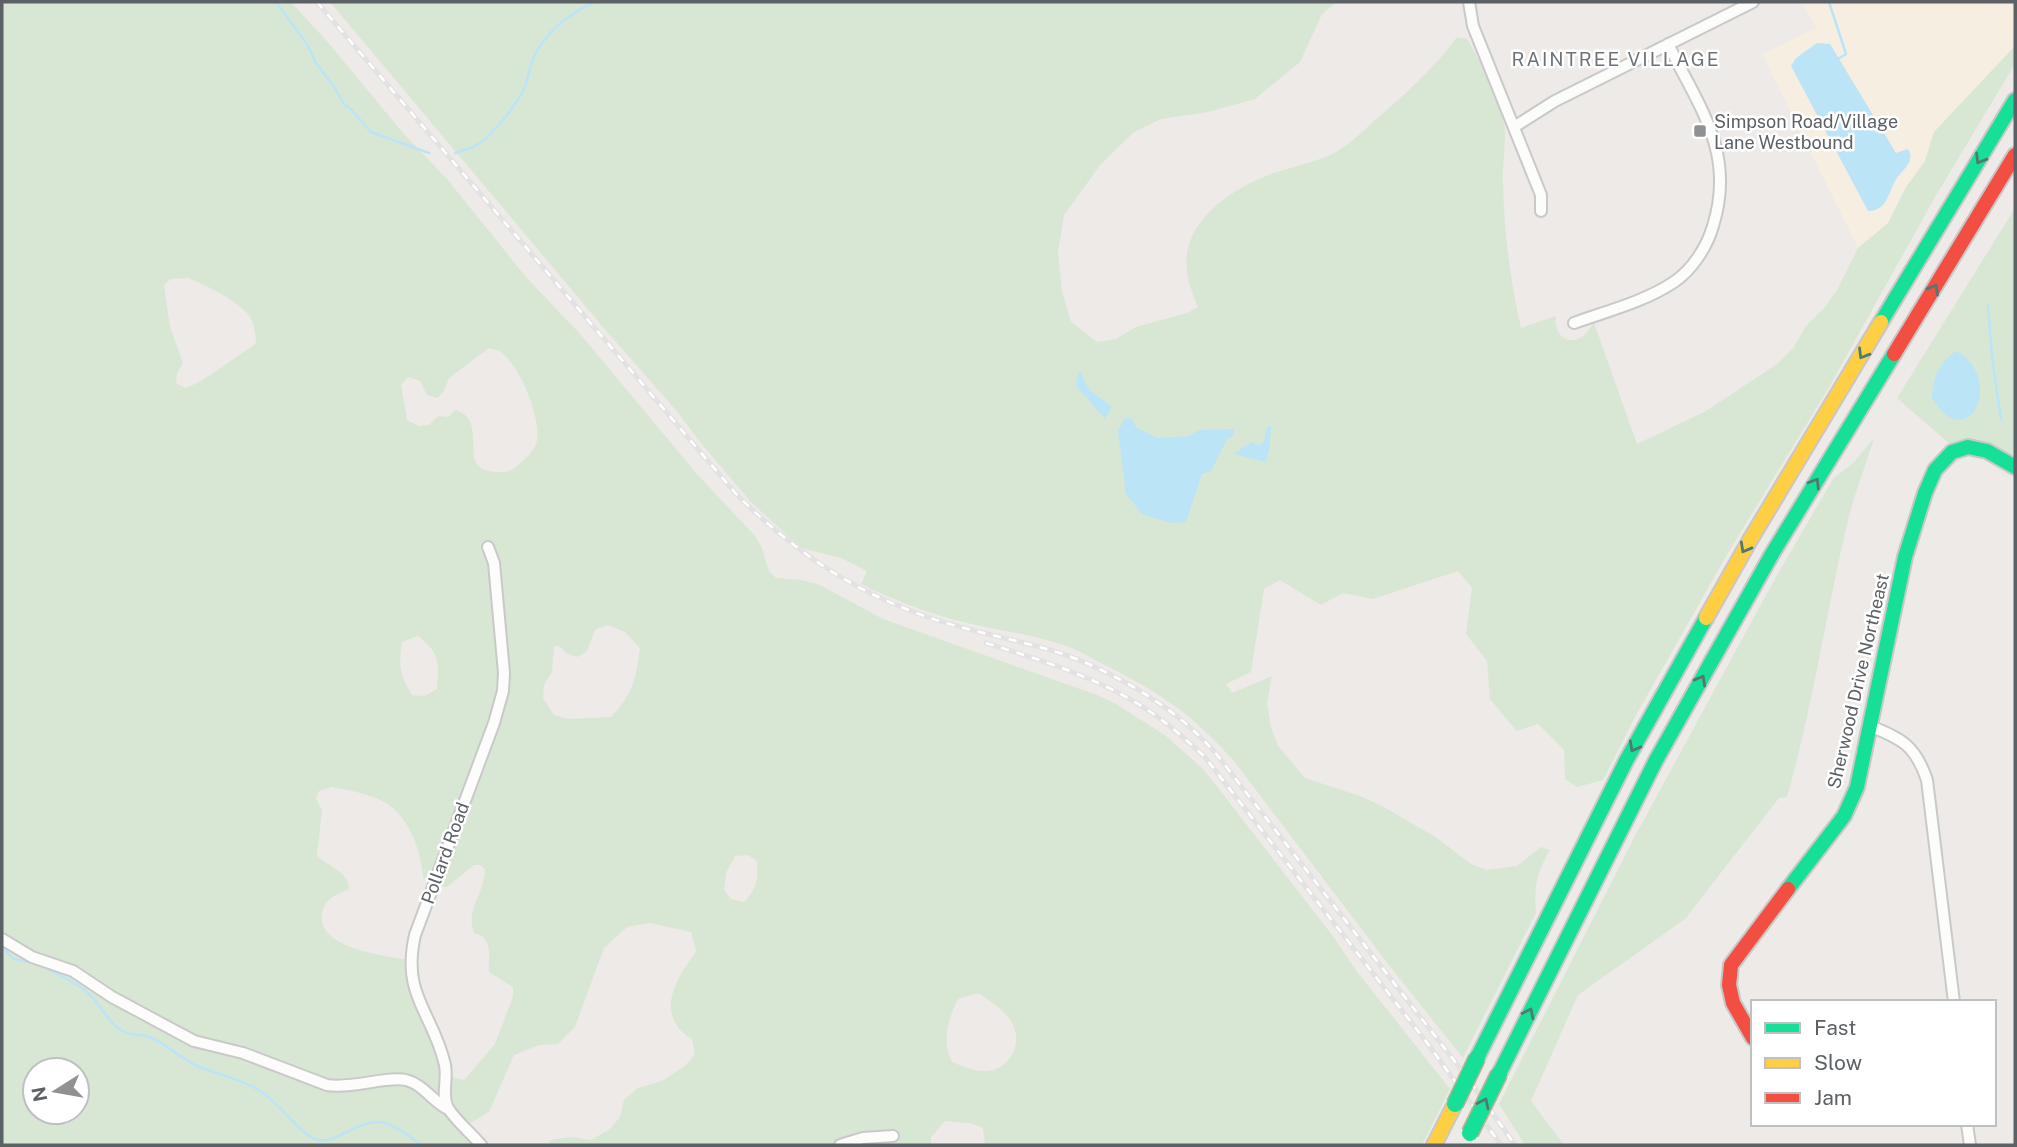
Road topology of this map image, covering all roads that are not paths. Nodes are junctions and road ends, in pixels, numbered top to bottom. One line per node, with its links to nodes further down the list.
1 (1469, 2): 5 (street)
2 (1753, 2): 3 (street)
3 (1668, 44): 5 (street); 8 (street)
4 (2015, 100): 21 (main road, one-way to 21, bridge)
5 (1514, 127): 7 (street)
6 (2015, 155): 18 (main road, one-way to 6, bridge)
7 (1541, 211)
8 (1574, 323)
9 (2015, 467): 11 (main road, Sherwood Drive Northeast)
10 (488, 547): 15 (street, Pollard Road)
11 (1870, 726): 13 (street); 14 (main road, Sherwood Drive Northeast)
12 (2, 939): 15 (street)
13 (1954, 1000)
14 (1751, 1035)
15 (448, 1109): 19 (street)
16 (1967, 1126): 22 (street)
17 (893, 1136): 20 (street)
18 (1466, 1139)
19 (481, 1145)
20 (840, 1145)
21 (1434, 1145)
22 (1970, 1145)

